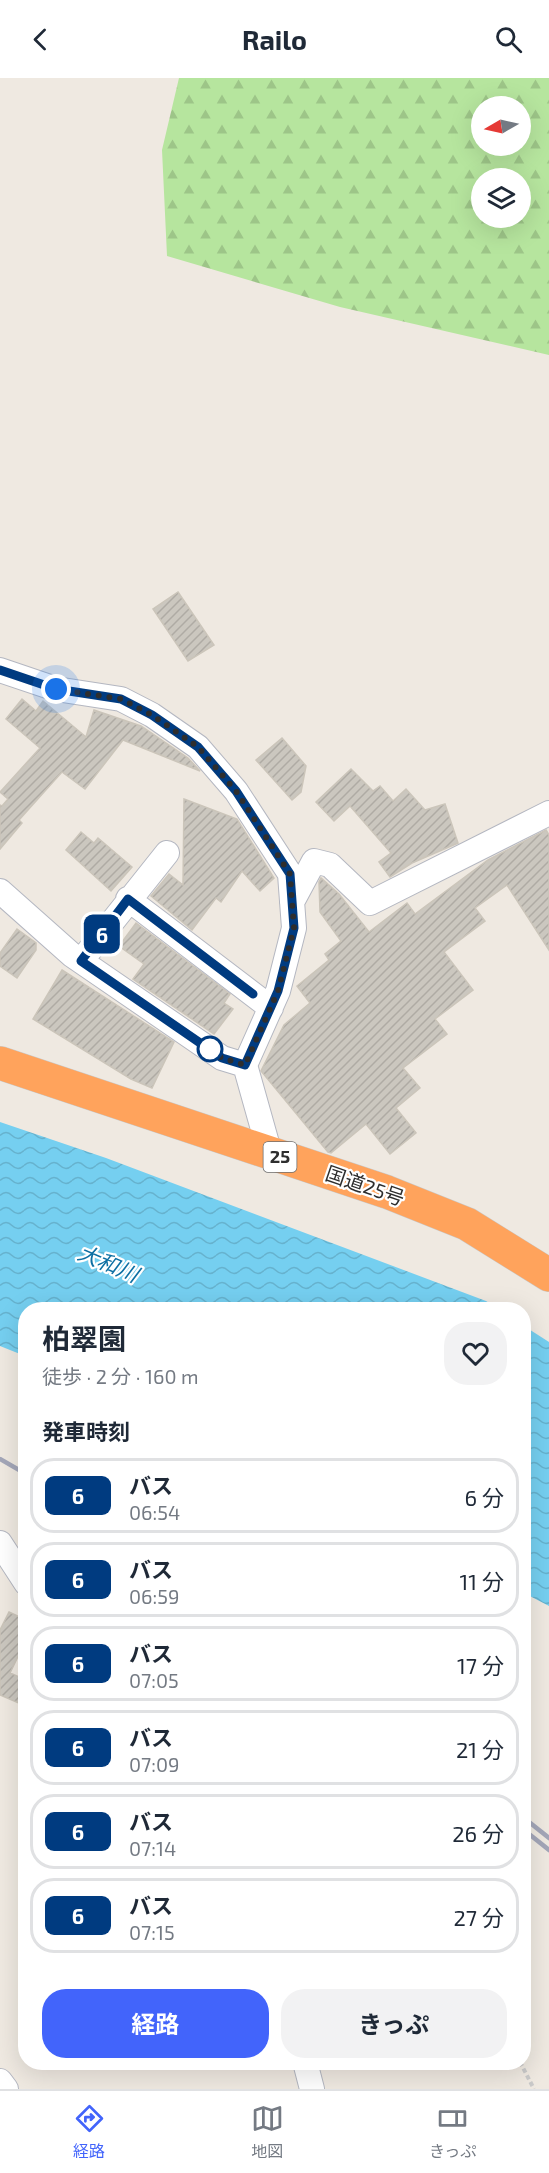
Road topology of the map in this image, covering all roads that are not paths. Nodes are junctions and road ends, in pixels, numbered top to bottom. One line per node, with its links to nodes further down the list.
1 (0, 670): 6 (street)
2 (549, 813): 6 (street)
3 (166, 853): 5 (street)
4 (0, 891): 7 (street)
5 (128, 899): 7 (street); 8 (street)
6 (292, 902): 8 (street)
7 (81, 961): 10 (street)
8 (271, 1008): 10 (street)
9 (0, 1063): 11 (highway, 国道25号 / 25)
10 (245, 1065): 11 (street)
11 (270, 1154): 12 (highway, 国道25号 / 25)
12 (549, 1275)
13 (0, 1543): 14 (street)
14 (18, 1571)
15 (307, 2070): 18 (street)
16 (0, 2081): 17 (street)
17 (6, 2089)
18 (312, 2089)

